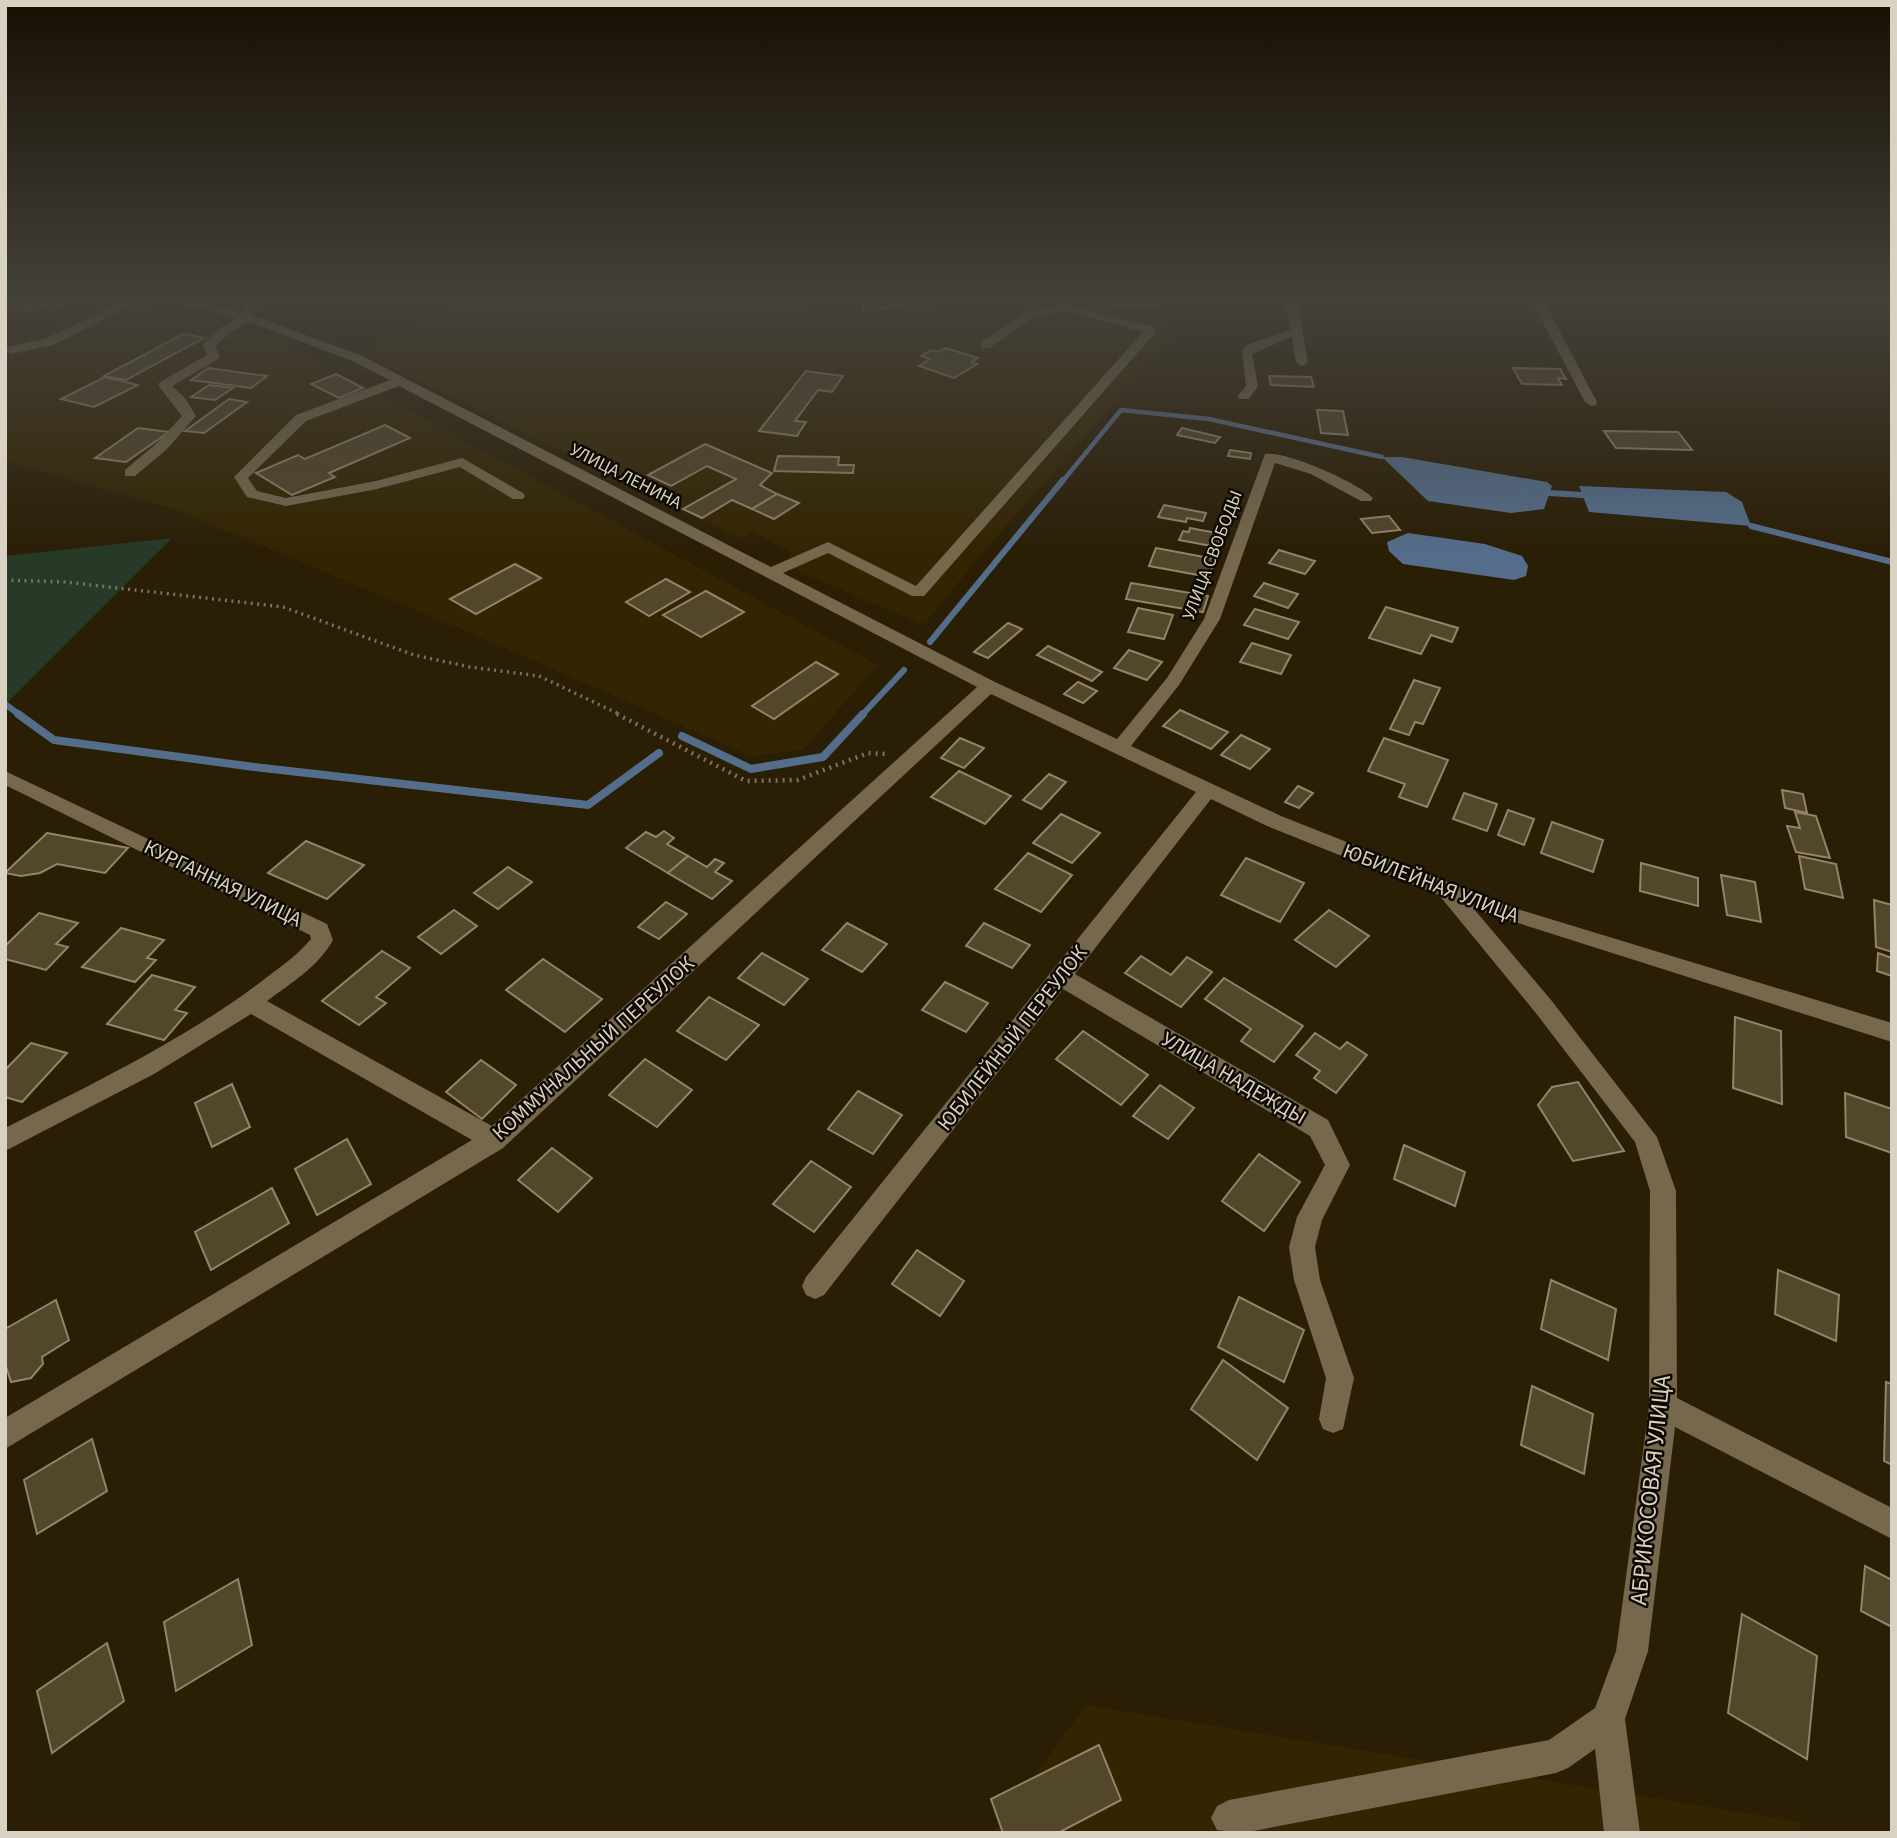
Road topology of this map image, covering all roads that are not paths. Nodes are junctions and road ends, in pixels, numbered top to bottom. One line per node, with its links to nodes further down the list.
1 (171, 382): 9 (street)
2 (398, 382): 10 (street)
3 (401, 382): 12 (street, УЛИЦА ЛЕНИНА)
4 (1105, 382): 12 (street)
5 (1251, 382): 7 (street)
6 (1580, 382): 8 (street)
7 (1244, 396)
8 (1591, 402)
9 (130, 472)
10 (517, 496)
11 (1366, 498): 14 (street, УЛИЦА СВОБОДЫ)
12 (771, 573): 13 (street, УЛИЦА ЛЕНИНА)
13 (989, 686): 14 (street, ЮБИЛЕЙНАЯ УЛИЦА); 22 (street, КОММУНАЛЬНЫЙ ПЕРЕУЛОК)
14 (1119, 748): 16 (street, ЮБИЛЕЙНАЯ УЛИЦА)
15 (5, 777): 19 (street, КУРГАННАЯ УЛИЦА)
16 (1208, 790): 17 (street, ЮБИЛЕЙНАЯ УЛИЦА); 18 (street, ЮБИЛЕЙНЫЙ ПЕРЕУЛОК)
17 (1447, 891): 20 (street, ЮБИЛЕЙНАЯ УЛИЦА); 24 (street, АБРИКОСОВАЯ УЛИЦА)
18 (1061, 976): 23 (street, ЮБИЛЕЙНЫЙ ПЕРЕУЛОК); 25 (street, УЛИЦА НАДЕЖДЫ)
19 (251, 1003): 21 (street, КУРГАННАЯ УЛИЦА); 22 (street)
20 (1892, 1033)
21 (5, 1140)
22 (494, 1140): 26 (street, КОММУНАЛЬНЫЙ ПЕРЕУЛОК)
23 (815, 1286)
24 (1662, 1406): 27 (street); 28 (street, АБРИКОСОВАЯ УЛИЦА)
25 (1333, 1419)
26 (5, 1435)
27 (1892, 1524)
28 (1608, 1719): 29 (street); 30 (street)
29 (1229, 1818)
30 (1622, 1833)

